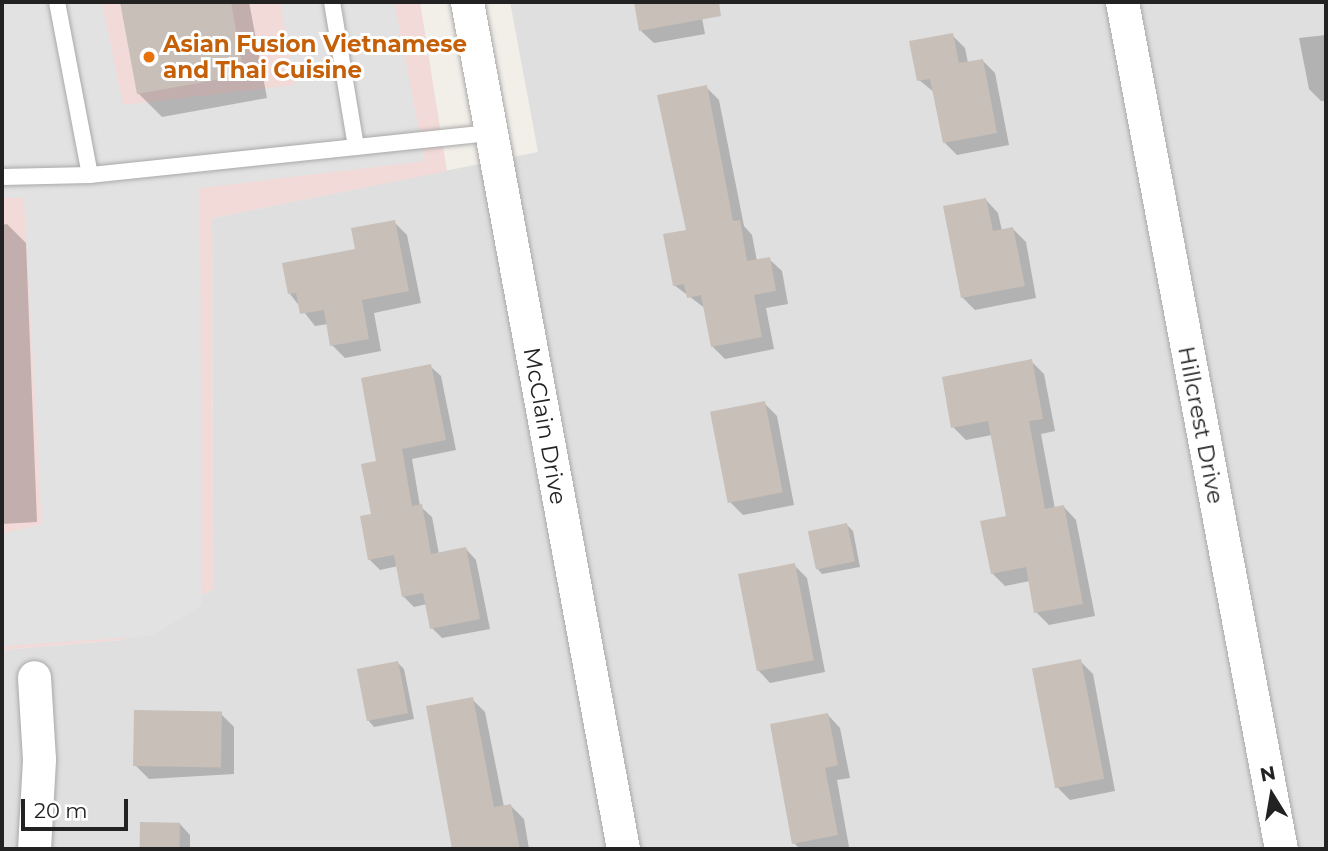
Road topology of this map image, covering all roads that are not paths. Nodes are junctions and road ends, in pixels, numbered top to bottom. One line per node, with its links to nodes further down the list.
1 (57, 2): 7 (lane)
2 (332, 2): 6 (lane)
3 (467, 2): 5 (street, McClain Drive)
4 (1122, 2): 12 (street, Hillcrest Drive)
5 (491, 133): 6 (lane); 11 (street, McClain Drive)
6 (356, 147): 7 (lane)
7 (90, 175): 8 (lane)
8 (2, 177)
9 (34, 677): 10 (street)
10 (34, 849)
11 (623, 849)
12 (1281, 849)

